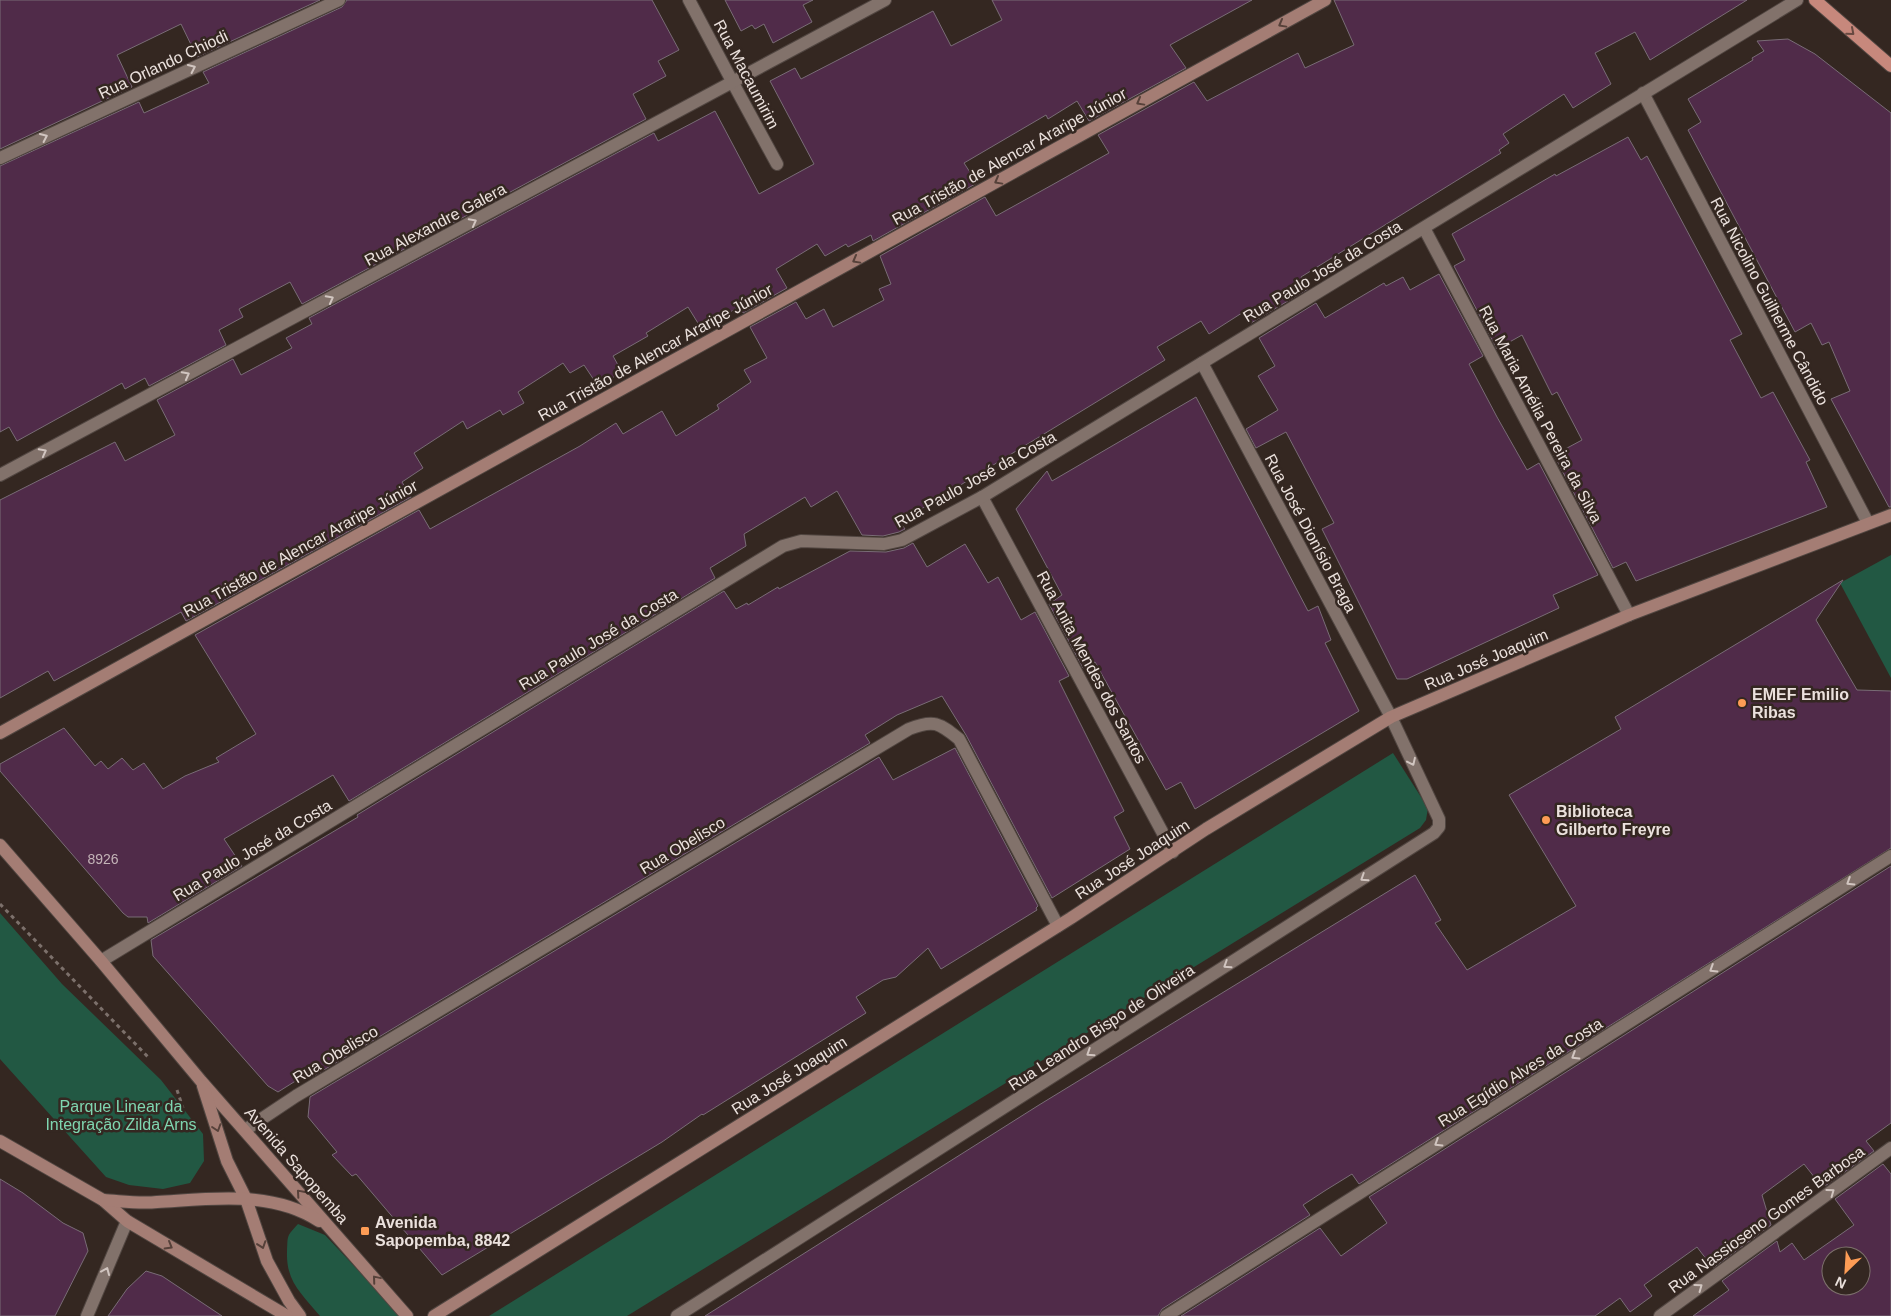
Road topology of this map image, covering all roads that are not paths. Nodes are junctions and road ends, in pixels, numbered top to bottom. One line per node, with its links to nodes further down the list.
1 (339, 0): 10 (street, Rua Orlando Chiodi, one-way to 1)
2 (689, 0): 8 (street, Rua Macaumirim)
3 (885, 0): 8 (street, Rua Alexandre Galera)
4 (1325, 0): 20 (street, Rua Tristão de Alencar Araripe Júnior, one-way to 20)
5 (1797, 0): 9 (street, Rua Paulo José da Costa)
6 (1814, 0): 7 (main road, one-way to 7)
7 (1891, 66)
8 (733, 83): 11 (street, Rua Macaumirim); 14 (street, Rua Alexandre Galera, one-way to 8)
9 (1643, 93): 12 (street, Rua Paulo José da Costa); 17 (street, Rua Nicolino Guilherme Cândido)
10 (0, 158)
11 (777, 164)
12 (1424, 228): 13 (street, Rua Paulo José da Costa); 18 (street, Rua Maria Amélia Pereira da Silva)
13 (1202, 363): 15 (street, Rua Paulo José da Costa); 19 (street, Rua José Dionísio Braga)
14 (0, 475)
15 (982, 497): 22 (street, Rua Anita Mendes dos Santos); 25 (street, Rua Paulo José da Costa)
16 (1891, 515): 17 (street, Rua José Joaquim)
17 (1868, 523): 18 (street, Rua José Joaquim)
18 (1629, 615): 19 (street, Rua José Joaquim)
19 (1392, 717): 22 (street, Rua José Joaquim); 39 (street, Rua Leandro Bispo de Oliveira, one-way to 39)
20 (0, 733)
21 (0, 845): 25 (street, Avenida Sapopemba)
22 (1173, 852): 24 (street, Rua José Joaquim)
23 (1891, 856): 40 (street, Rua Egídio Alves da Costa, one-way to 40)
24 (1058, 926): 27 (street, Rua Obelisco); 38 (street, Rua José Joaquim)
25 (101, 960): 26 (street, Avenida Sapopemba)
26 (202, 1081): 27 (street, Avenida Sapopemba); 30 (street, Avenida Sapopemba, one-way to 30)
27 (245, 1130): 33 (street, Avenida Sapopemba, one-way to 27)
28 (0, 1141): 31 (street)
29 (1891, 1148): 41 (street, Rua Nassioseno Gomes Barbosa, one-way to 29)
30 (246, 1199): 31 (street); 33 (street); 36 (street, Avenida Sapopemba, one-way to 36)
31 (103, 1200): 32 (street)
32 (127, 1221): 34 (street, one-way to 32); 35 (street, one-way to 35)
33 (332, 1230): 37 (street, Avenida Sapopemba, one-way to 33)
34 (87, 1316)
35 (287, 1316)
36 (300, 1316)
37 (407, 1316)
38 (434, 1316)
39 (677, 1316)
40 (1166, 1316)
41 (1660, 1316)

